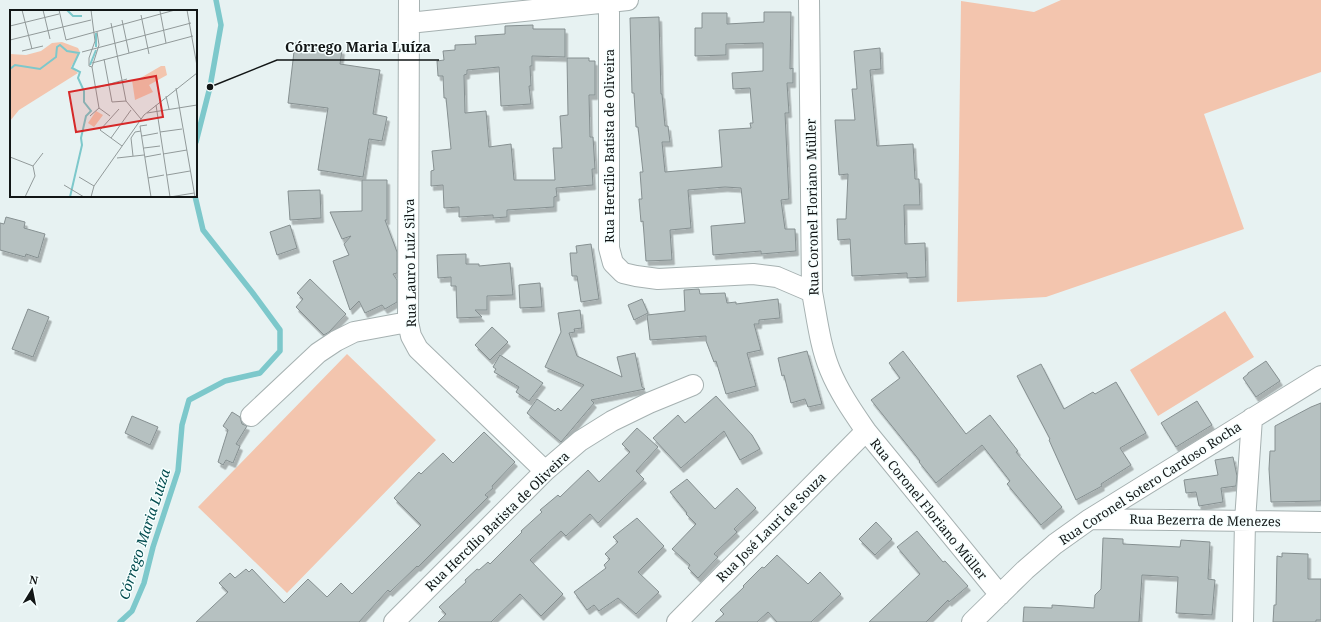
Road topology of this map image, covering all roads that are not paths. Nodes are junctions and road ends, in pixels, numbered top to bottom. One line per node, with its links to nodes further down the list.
1 (409, 0): 4 (street, Rua Lauro Luiz Silva)
2 (809, 0): 5 (street, Rua Coronel Floriano Müller)
3 (615, 1): 4 (street); 5 (street, Rua Hercílio Batista de Oliveira)
4 (409, 23): 6 (street, Rua Lauro Luiz Silva)
5 (812, 292): 11 (street, Rua Coronel Floriano Müller)
6 (408, 322): 9 (street); 12 (street, Rua Lauro Luiz Silva)
7 (1321, 376): 10 (street, Rua Coronel Sotero Cardoso Rocha)
8 (693, 385): 12 (street, Rua Hercílio Batista de Oliveira)
9 (250, 416)
10 (1252, 418): 13 (street, Rua Coronel Sotero Cardoso Rocha); 14 (street)
11 (866, 431): 16 (street, Rua Coronel Floriano Müller); 18 (street, Rua José Lauri de Souza)
12 (545, 470): 17 (street, Rua Hercílio Batista de Oliveira)
13 (1090, 519): 14 (street, Rua Bezerra de Menezes); 16 (street, Rua Coronel Sotero Cardoso Rocha)
14 (1245, 521): 15 (street, Rua Bezerra de Menezes); 20 (street)
15 (1321, 522)
16 (1000, 595): 19 (street, Rua Coronel Sotero Cardoso Rocha)
17 (394, 622)
18 (677, 622)
19 (972, 622)
20 (1243, 622)

